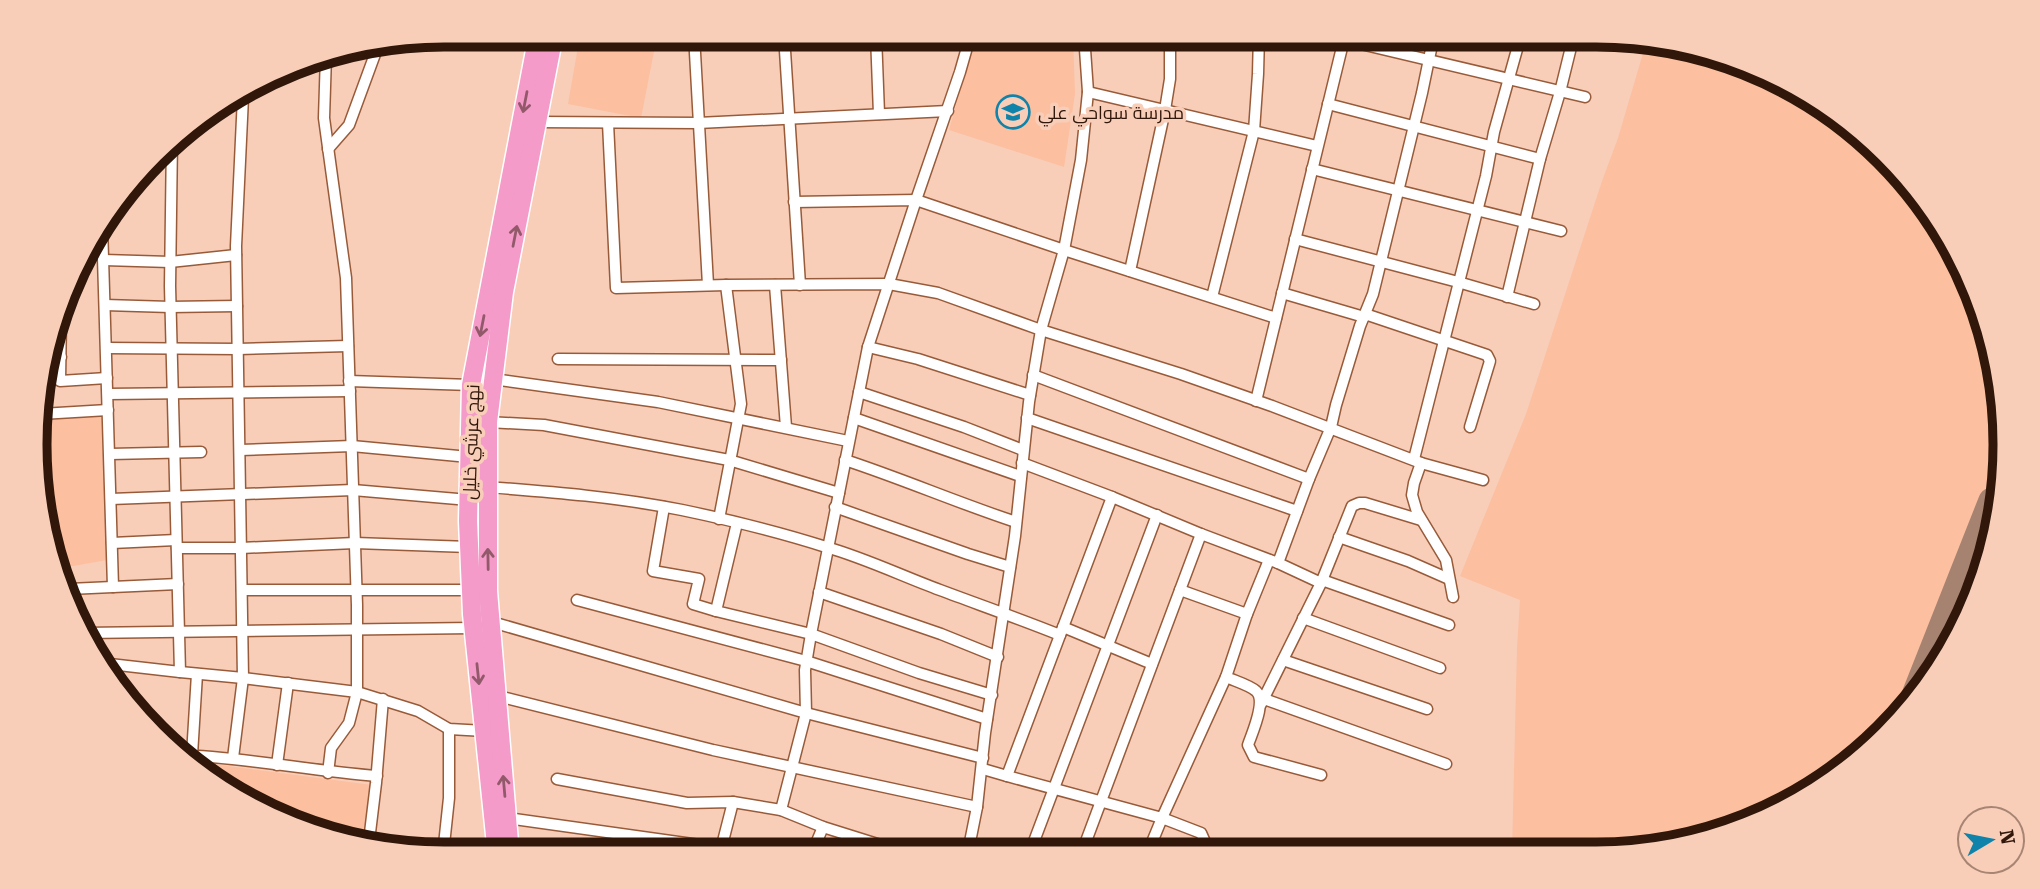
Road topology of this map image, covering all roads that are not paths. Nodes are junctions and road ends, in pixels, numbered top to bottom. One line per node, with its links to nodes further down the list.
1 (536, 47): 84 (highway, نهج عرشي خليل, one-way to 84)
2 (552, 47): 28 (highway, نهج عرشي خليل)
3 (695, 47): 30 (street)
4 (785, 47): 27 (street)
5 (876, 47): 26 (street)
6 (968, 47): 25 (street)
7 (1085, 47): 19 (street)
8 (1170, 47): 24 (street)
9 (1259, 47): 32 (street)
10 (1342, 47): 23 (street)
11 (1381, 47): 16 (street)
12 (1431, 47): 16 (street)
13 (1517, 47): 18 (street)
14 (1571, 47): 20 (street)
15 (375, 54): 35 (street)
16 (1428, 60): 18 (street); 31 (street)
17 (326, 66): 35 (street)
18 (1507, 80): 20 (street); 34 (street)
19 (1088, 92): 24 (street); 47 (street)
20 (1560, 92): 21 (street); 37 (street)
21 (1585, 97)
22 (243, 102): 48 (street)
23 (1328, 104): 31 (street); 33 (street)
24 (1165, 110): 32 (street); 52 (street)
25 (948, 111): 26 (street); 40 (street)
26 (879, 114): 27 (street)
27 (788, 118): 30 (street); 41 (street)
28 (537, 122): 29 (street); 83 (highway, نهج عرشي خليل, one-way to 28)
29 (608, 123): 30 (street); 55 (street)
30 (698, 123): 55 (street)
31 (1414, 126): 34 (street); 39 (street)
32 (1254, 131): 33 (street); 60 (street)
33 (1317, 146): 38 (street)
34 (1491, 146): 37 (street); 42 (street)
35 (328, 149): 71 (street)
36 (172, 157): 50 (street)
37 (1540, 159): 43 (street)
38 (1312, 169): 39 (street); 45 (street)
39 (1398, 191): 42 (street); 51 (street)
40 (916, 200): 41 (street); 47 (street); 54 (street)
41 (794, 202): 58 (street)
42 (1476, 211): 43 (street); 53 (street)
43 (1524, 222): 44 (street); 61 (street)
44 (1561, 231)
45 (1295, 239): 51 (street); 59 (street)
46 (103, 241): 49 (street)
47 (1065, 250): 52 (street); 68 (street)
48 (236, 255): 50 (street); 64 (street)
49 (104, 260): 50 (street); 62 (street)
50 (170, 262): 65 (street)
51 (1382, 262): 53 (street); 66 (street)
52 (1130, 271): 60 (street)
53 (1458, 282): 61 (street); 69 (street)
54 (889, 284): 58 (street); 68 (street); 72 (street)
55 (708, 285): 56 (street)
56 (726, 285): 57 (street); 79 (street)
57 (775, 285): 58 (street); 80 (street)
58 (800, 285)
59 (1282, 293): 66 (street); 67 (street)
60 (1212, 297): 67 (street)
61 (1507, 297): 63 (street)
62 (105, 304): 65 (street); 73 (street)
63 (1534, 304)
64 (237, 306): 65 (street); 75 (street)
65 (170, 307): 74 (street)
66 (1364, 316): 69 (street); 99 (street)
67 (1276, 318): 91 (street)
68 (1041, 330): 81 (street); 91 (street)
69 (1444, 341): 100 (street); 111 (street)
70 (61, 342): 77 (street)
71 (348, 346): 75 (street); 85 (street)
72 (868, 347): 86 (street); 90 (street)
73 (107, 348): 74 (street); 82 (street)
74 (171, 349): 75 (street); 87 (street)
75 (238, 349): 88 (street)
76 (57, 357): 77 (street)
77 (61, 357): 82 (street)
78 (558, 359): 79 (street)
79 (735, 360): 80 (street); 94 (street)
80 (781, 360): 98 (street)
81 (1033, 375): 90 (street); 114 (street)
82 (107, 378): 89 (street)
83 (493, 379): 94 (street); 97 (highway, نهج عرشي خليل)
84 (471, 385): 85 (street); 108 (highway, نهج عرشي خليل)
85 (349, 386): 88 (street); 102 (street)
86 (859, 392): 95 (street); 104 (street)
87 (172, 393): 88 (street); 89 (street); 105 (street)
88 (239, 393): 103 (street)
89 (108, 394): 92 (street)
90 (1030, 394): 96 (street)
91 (1256, 401): 99 (street)
92 (108, 410): 93 (street); 107 (street)
93 (49, 414)
94 (738, 417): 98 (street); 109 (street)
95 (854, 418): 101 (street); 113 (street)
96 (1027, 418): 104 (street); 126 (street)
97 (488, 422): 109 (street); 116 (highway, نهج عرشي خليل)
98 (786, 427): 101 (street)
99 (1331, 427): 111 (street); 114 (street)
100 (1470, 427)
101 (848, 441): 110 (street)
102 (352, 446): 103 (street); 108 (street); 117 (street)
103 (240, 450): 119 (street)
104 (1023, 450): 112 (street)
105 (174, 452): 106 (street); 107 (street); 120 (street)
106 (201, 452)
107 (110, 454): 122 (street)
108 (469, 457): 123 (highway, نهج عرشي خليل)
109 (729, 460): 118 (street); 128 (street)
110 (845, 460): 118 (street); 130 (street)
111 (1417, 461): 115 (street); 129 (street)
112 (1022, 463): 113 (street); 121 (street)
113 (1020, 476): 130 (street)
114 (1309, 479): 126 (street)
115 (1483, 480)
116 (487, 487): 124 (street); 158 (highway, نهج عرشي خليل, one-way to 116)
117 (353, 490): 119 (street); 123 (street); 135 (street)
118 (839, 493): 125 (street)
119 (240, 494): 120 (street); 139 (street)
120 (175, 497): 122 (street); 136 (street)
121 (1112, 497): 127 (street); 163 (street)
122 (111, 499): 134 (street)
123 (469, 500): 137 (highway, نهج عرشي خليل)
124 (664, 507): 128 (street); 154 (street)
125 (835, 507): 138 (street); 141 (street)
126 (1297, 511): 140 (street)
127 (1157, 515): 132 (street); 167 (street)
128 (719, 519): 131 (street)
129 (1421, 520): 133 (street); 142 (street)
130 (1016, 522): 141 (street)
131 (737, 523): 138 (street); 154 (street)
132 (1201, 534): 140 (street); 150 (street)
133 (1339, 537): 142 (street); 143 (street)
134 (112, 543): 136 (street); 145 (street)
135 (355, 543): 137 (street); 139 (street); 147 (street)
136 (177, 544): 139 (street); 144 (street)
137 (469, 547): 149 (highway, نهج عرشي خليل)
138 (828, 547): 151 (street); 155 (street)
139 (241, 548): 148 (street)
140 (1274, 561): 143 (street); 156 (street)
141 (1010, 567): 155 (street)
142 (1449, 579): 152 (street)
143 (1321, 581): 157 (street); 159 (street)
144 (178, 584): 145 (street); 164 (street)
145 (113, 587): 146 (street)
146 (74, 589)
147 (357, 589): 148 (street); 149 (street); 161 (street)
148 (242, 590): 162 (street)
149 (471, 590): 160 (highway, نهج عرشي خليل)
150 (1180, 590): 156 (street); 172 (street)
151 (819, 592): 166 (street); 168 (street)
152 (1453, 597)
153 (577, 600): 170 (street)
154 (716, 611): 166 (street)
155 (1005, 612): 163 (street); 168 (street)
156 (1247, 614): 176 (street)
157 (1303, 618): 169 (street); 173 (street)
158 (492, 622): 181 (highway, نهج عرشي خليل); 185 (street)
159 (1448, 625)
160 (473, 628): 161 (street); 188 (highway, نهج عرشي خليل, one-way to 188)
161 (357, 630): 162 (street); 179 (street)
162 (242, 631): 164 (street); 177 (street)
163 (1061, 631): 167 (street); 200 (street)
164 (179, 632): 165 (street); 174 (street)
165 (95, 633)
166 (811, 634): 170 (street); 180 (street)
167 (1107, 646): 172 (street); 202 (street)
168 (998, 657): 180 (street)
169 (1283, 660): 183 (street); 184 (street)
170 (806, 661): 185 (street); 186 (street)
171 (114, 664): 174 (street)
172 (1152, 664): 204 (street)
173 (1440, 668)
174 (180, 672): 175 (street)
175 (197, 674): 177 (street); 189 (street)
176 (1226, 677): 183 (street); 208 (street)
177 (243, 678): 178 (street); 191 (street)
178 (288, 683): 179 (street); 194 (street)
179 (357, 692): 182 (street); 197 (street)
180 (992, 695): 186 (street)
181 (498, 696): 195 (street); 207 (highway, نهج عرشي خليل, one-way to 181)
182 (383, 699): 187 (street); 199 (street)
183 (1263, 702): 193 (street); 198 (street)
184 (1427, 709)
185 (806, 713): 192 (street); 195 (street)
186 (988, 719): 192 (street)
187 (449, 729): 188 (street); 211 (street)
188 (485, 731): 212 (highway, نهج عرشي خليل)
189 (192, 751)
190 (198, 755): 191 (street)
191 (233, 758): 194 (street)
192 (983, 758): 196 (street)
193 (1447, 764)
194 (277, 765): 197 (street)
195 (792, 767): 205 (street); 206 (street)
196 (983, 769): 200 (street); 205 (street)
197 (328, 773): 199 (street)
198 (1321, 775)
199 (377, 776): 210 (street)
200 (1007, 776): 202 (street)
201 (557, 779): 203 (street)
202 (1053, 789): 204 (street); 219 (street)
203 (733, 802): 206 (street); 215 (street)
204 (1100, 802): 208 (street); 220 (street)
205 (978, 807): 218 (street)
206 (781, 810): 209 (street)
207 (507, 818): 213 (highway, نهج عرشي خليل); 214 (street)
208 (1162, 818): 221 (street); 222 (street)
209 (823, 827): 216 (street); 217 (street)
210 (370, 834)
211 (444, 842)
212 (504, 842)
213 (506, 842)
214 (662, 842)
215 (722, 842)
216 (817, 842)
217 (871, 842)
218 (970, 842)
219 (1034, 842)
220 (1086, 842)
221 (1152, 842)
222 (1205, 842)

